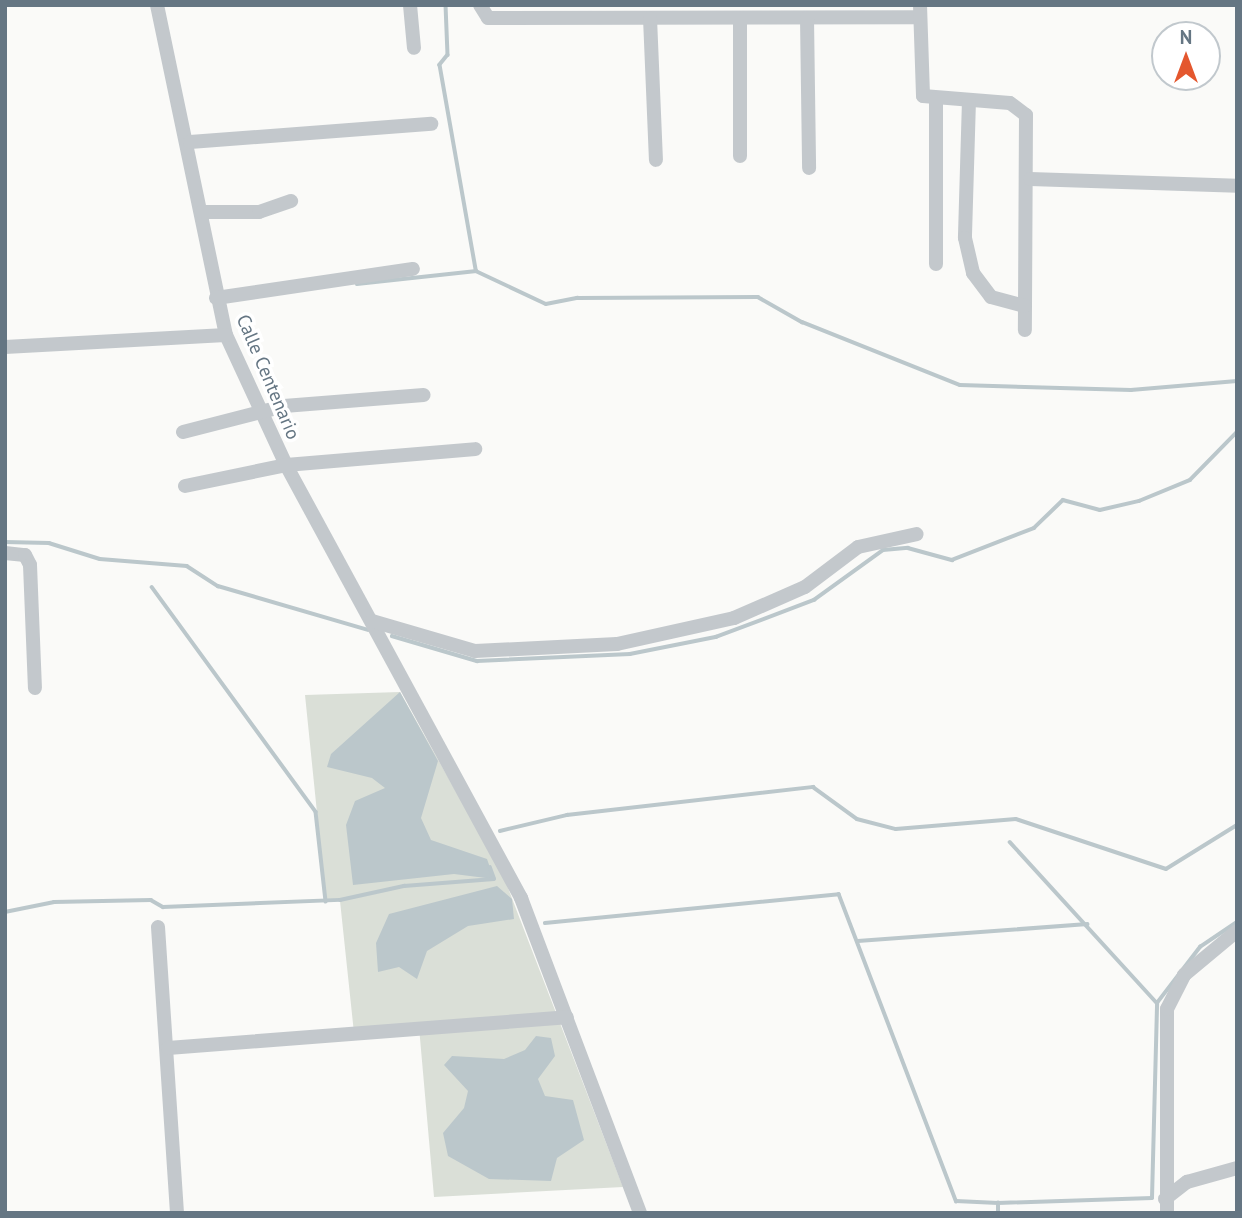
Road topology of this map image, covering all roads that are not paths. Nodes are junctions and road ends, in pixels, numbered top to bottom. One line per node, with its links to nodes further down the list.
1 (158, 5): 12 (street, Calle Centenario)
2 (410, 5): 8 (street)
3 (484, 11): 6 (street)
4 (919, 11): 7 (street); 9 (street)
5 (745, 14): 6 (street); 7 (street); 13 (street)
6 (650, 18): 14 (street)
7 (807, 18): 15 (street)
8 (414, 48)
9 (936, 99): 10 (street); 20 (street)
10 (969, 100): 16 (street); 23 (street)
11 (431, 124): 12 (street)
12 (190, 142): 19 (street, Calle Centenario)
13 (740, 156)
14 (656, 160)
15 (809, 168)
16 (1030, 179): 17 (street); 23 (street)
17 (1237, 186)
18 (291, 201): 19 (street)
19 (202, 212): 22 (street, Calle Centenario)
20 (936, 264)
21 (413, 269): 22 (street)
22 (216, 298): 25 (street, Calle Centenario)
23 (1025, 306): 24 (street)
24 (1025, 330)
25 (226, 335): 26 (street); 28 (street, Calle Centenario)
26 (5, 347)
27 (424, 395): 28 (street)
28 (261, 412): 29 (street); 31 (street, Calle Centenario)
29 (183, 432)
30 (475, 449): 31 (street)
31 (286, 465): 32 (street); 35 (street, Calle Centenario)
32 (185, 486)
33 (917, 534): 35 (street)
34 (5, 553): 36 (street)
35 (372, 621): 39 (street, Calle Centenario)
36 (35, 688)
37 (158, 927): 40 (street)
38 (1237, 931): 42 (street)
39 (567, 1017): 40 (street); 44 (street, Calle Centenario)
40 (168, 1048): 43 (street)
41 (1237, 1168): 42 (street)
42 (1166, 1206)
43 (177, 1213)
44 (640, 1213)

